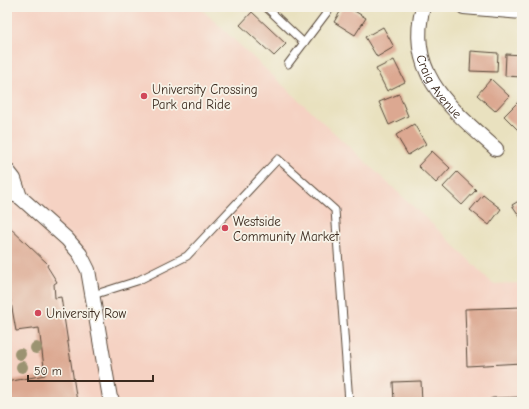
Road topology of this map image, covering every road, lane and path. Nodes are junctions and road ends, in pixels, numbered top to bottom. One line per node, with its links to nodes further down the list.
1 (266, 7): 6 (lane)
2 (331, 7): 6 (lane)
3 (423, 7): 8 (street, Craig Avenue)
4 (464, 7): 5 (street)
5 (522, 12)
6 (304, 43): 7 (lane)
7 (288, 64)
8 (496, 149)
9 (7, 170): 10 (street)
10 (13, 194): 11 (street)
11 (93, 295): 12 (street); 14 (lane)
12 (110, 401)
13 (522, 401): 15 (lane)
14 (349, 402)
15 (493, 402)

